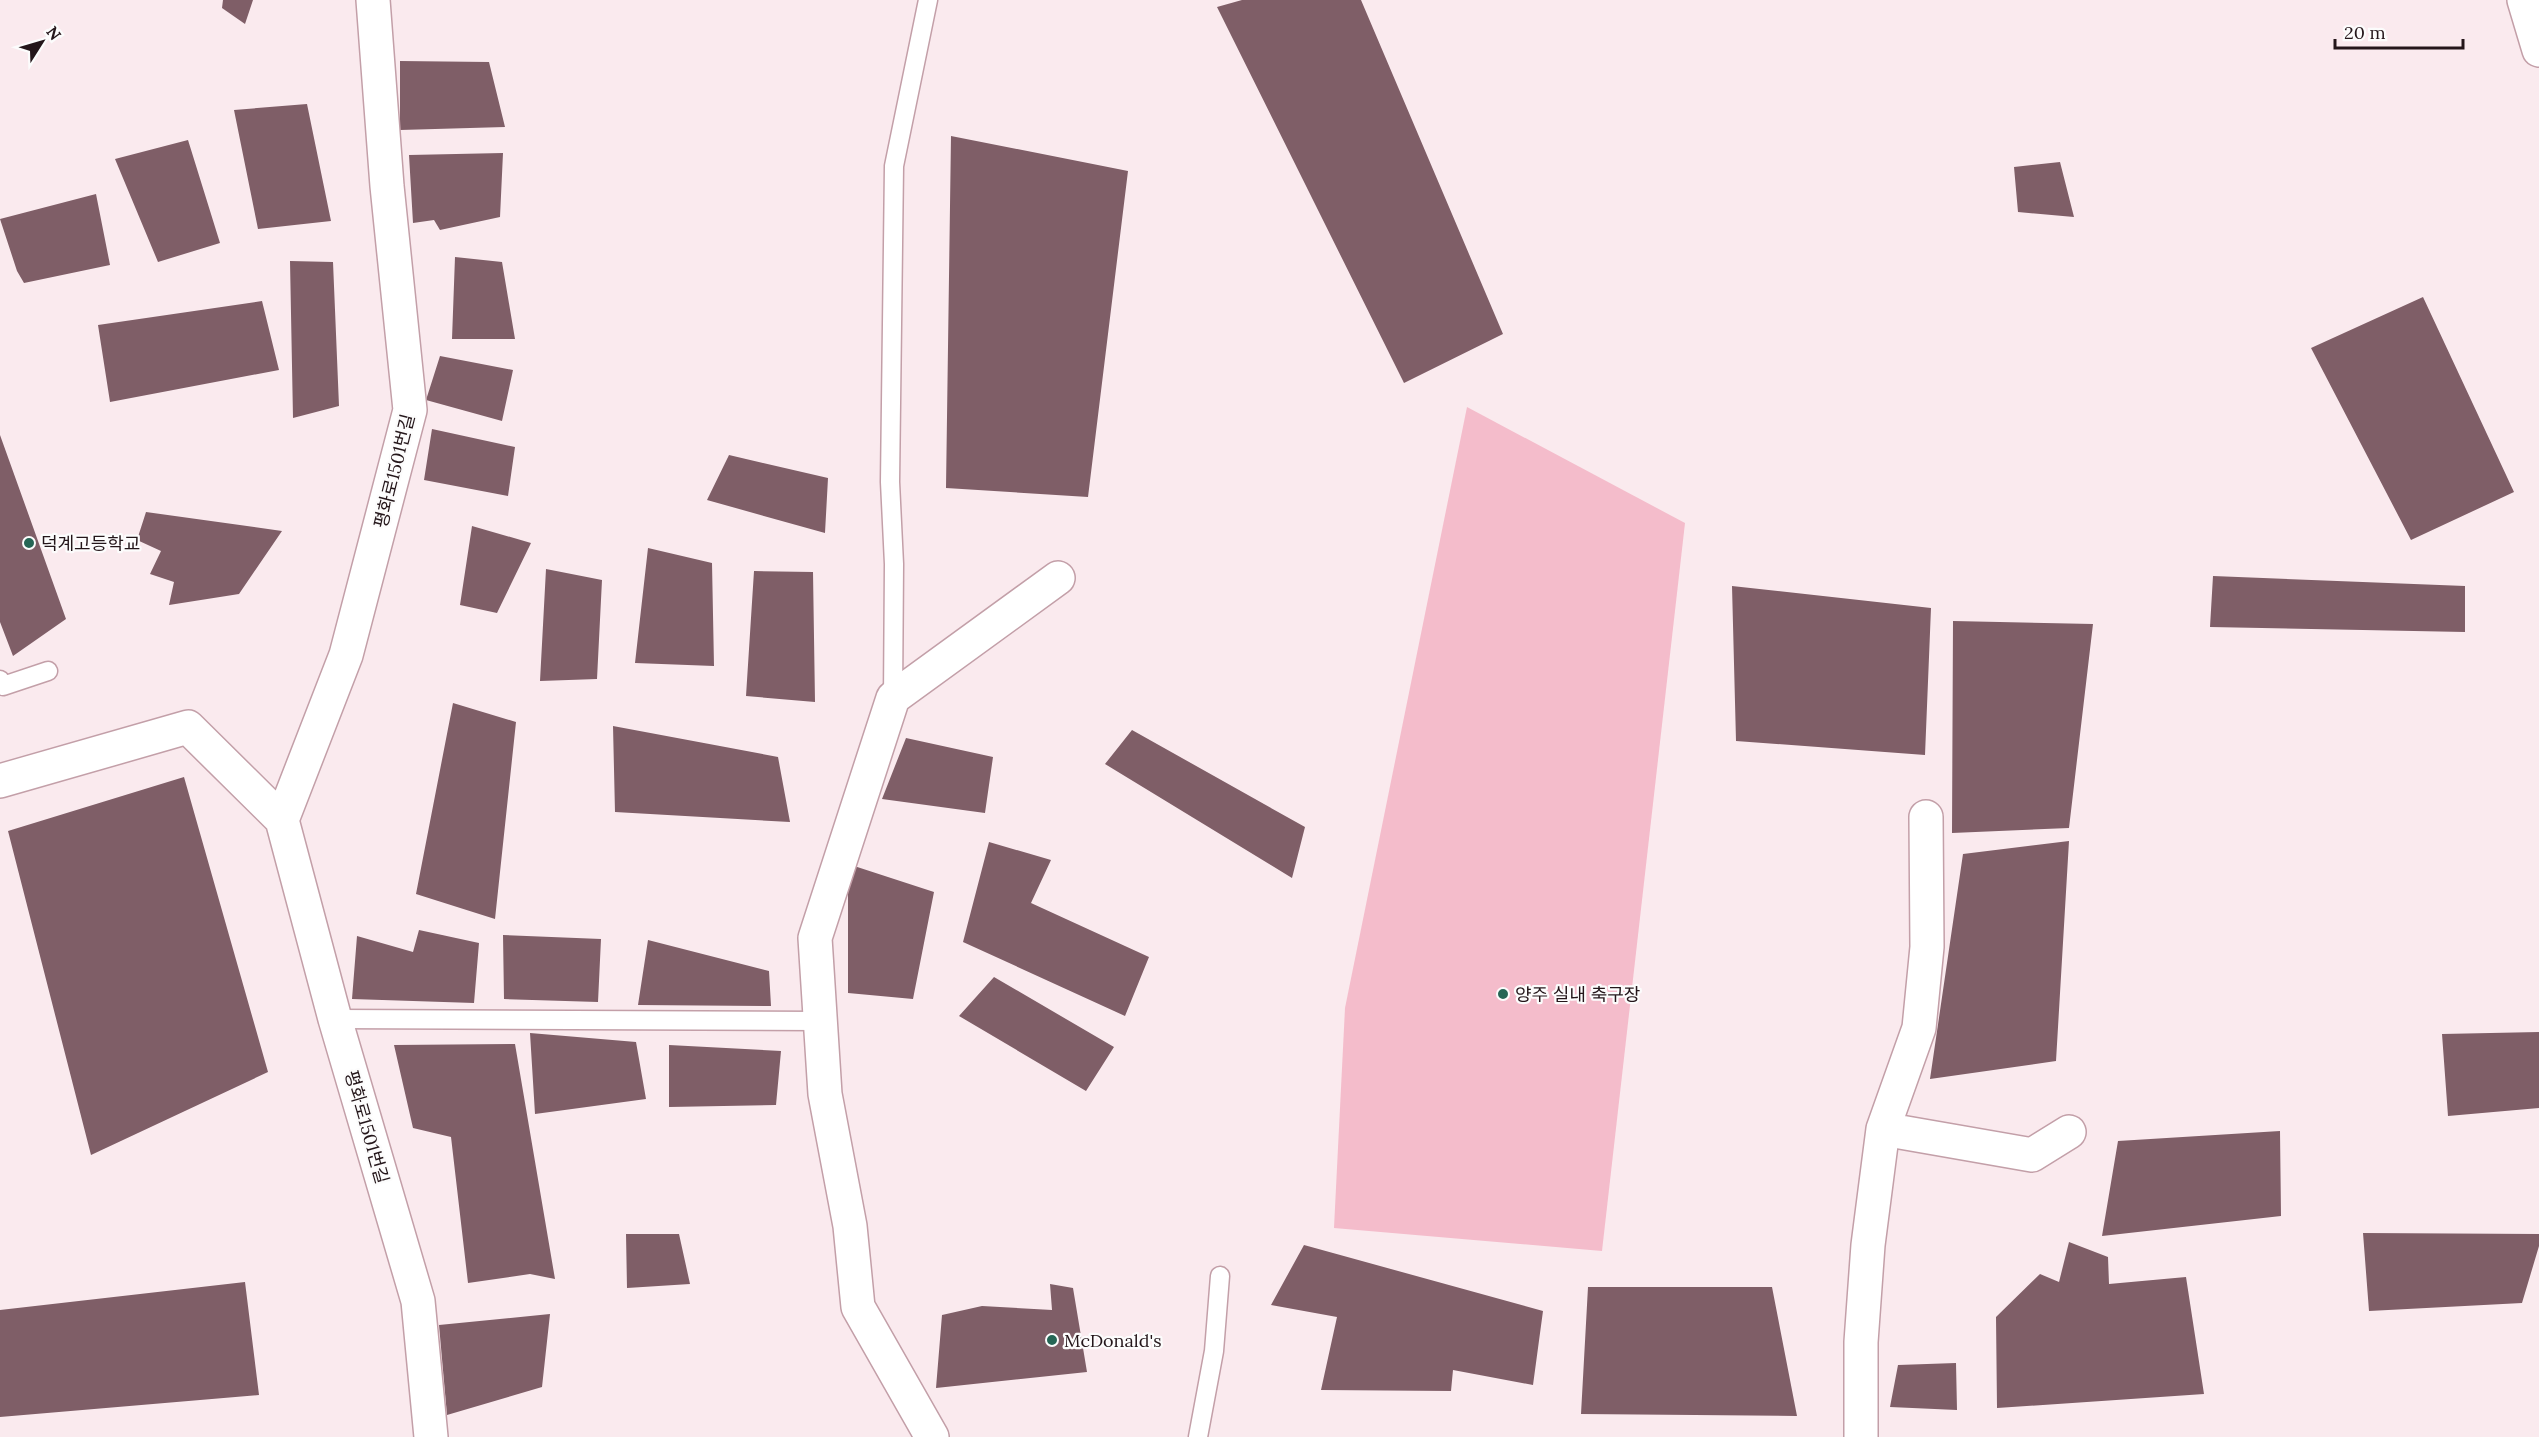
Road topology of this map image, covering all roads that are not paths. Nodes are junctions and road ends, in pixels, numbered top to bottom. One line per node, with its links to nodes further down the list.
1 (373, 0): 11 (street, 평화로1501번길)
2 (928, 0): 8 (lane)
3 (2524, 0): 4 (street)
4 (2539, 50)
5 (1058, 578): 8 (street)
6 (48, 671): 7 (lane)
7 (0, 680)
8 (893, 698): 13 (street)
9 (0, 781): 11 (street)
10 (1926, 817): 14 (street)
11 (282, 820): 12 (street, 평화로1501번길)
12 (335, 1019): 13 (lane); 17 (street, 평화로1501번길)
13 (820, 1021): 18 (street)
14 (1883, 1129): 15 (street); 20 (street)
15 (2069, 1132)
16 (1221, 1276): 19 (lane)
17 (431, 1437)
18 (933, 1437)
19 (1198, 1437)
20 (1862, 1437)

